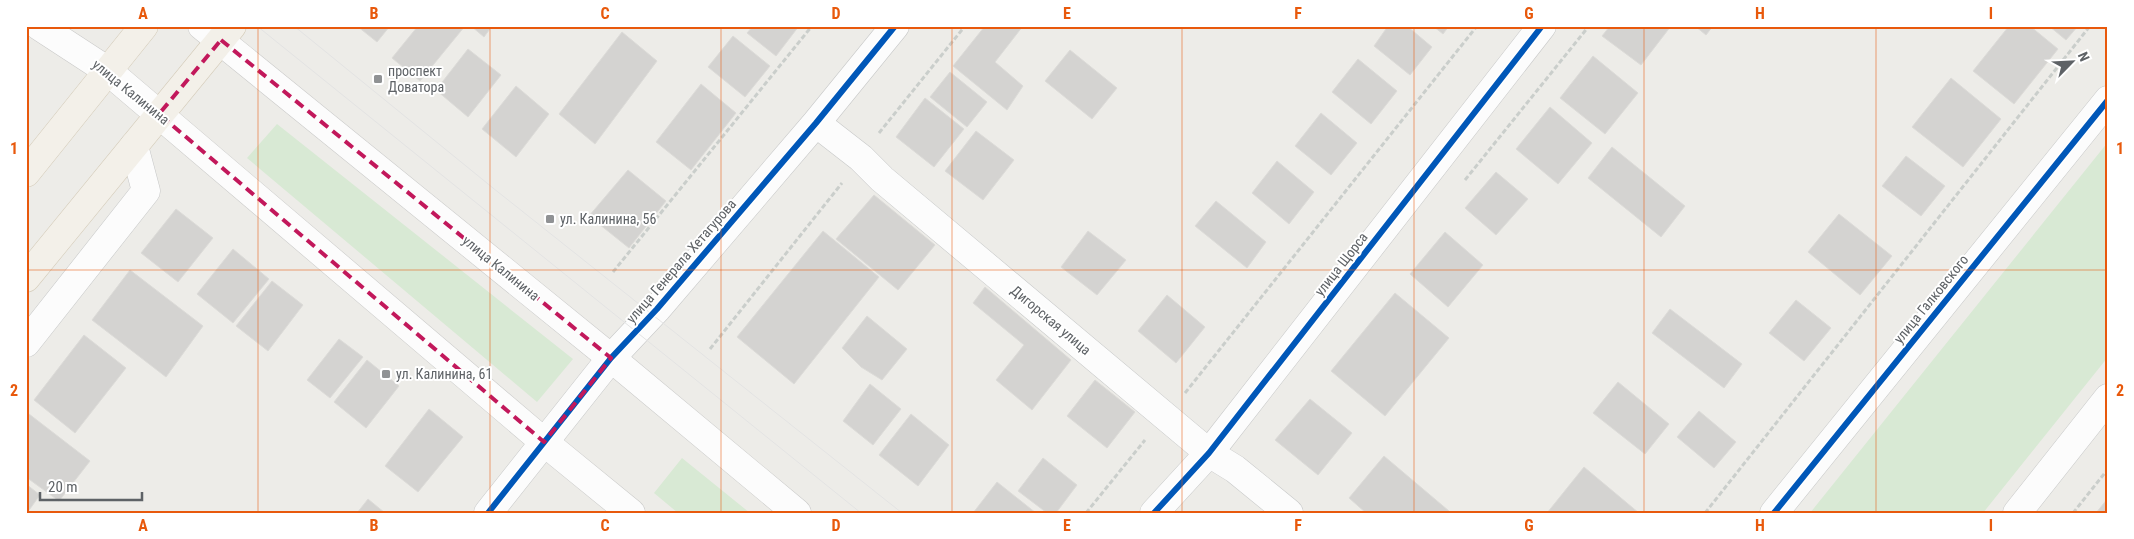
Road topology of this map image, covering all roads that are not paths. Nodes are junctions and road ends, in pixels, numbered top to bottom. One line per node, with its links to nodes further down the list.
1 (39, 26): 6 (street, улица Калинина)
2 (144, 26): 6 (main road)
3 (896, 26): 9 (street, улица Генерала Хетагурова)
4 (1542, 26): 17 (street, улица Щорса)
5 (219, 31): 8 (main road); 14 (street, улица Калинина)
6 (108, 71): 8 (street, улица Калинина); 11 (main road)
7 (2108, 100): 23 (street, улица Галковского)
8 (159, 114): 10 (main road); 16 (street, улица Калинина)
9 (816, 123): 14 (street, улица Генерала Хетагурова); 17 (street, Дигорская улица)
10 (134, 146): 12 (main road); 13 (street)
11 (26, 173)
12 (26, 278)
13 (26, 343)
14 (611, 358): 16 (street, улица Генерала Хетагурова); 20 (street, улица Калинина)
15 (2108, 398): 24 (street)
16 (544, 442): 18 (street, улица Генерала Хетагурова); 19 (street, улица Калинина)
17 (1209, 453): 21 (street, улица Щорса); 22 (street, Дигорская улица)
18 (488, 513)
19 (631, 513)
20 (797, 513)
21 (1154, 513)
22 (1289, 513)
23 (1774, 513)
24 (2017, 513)

